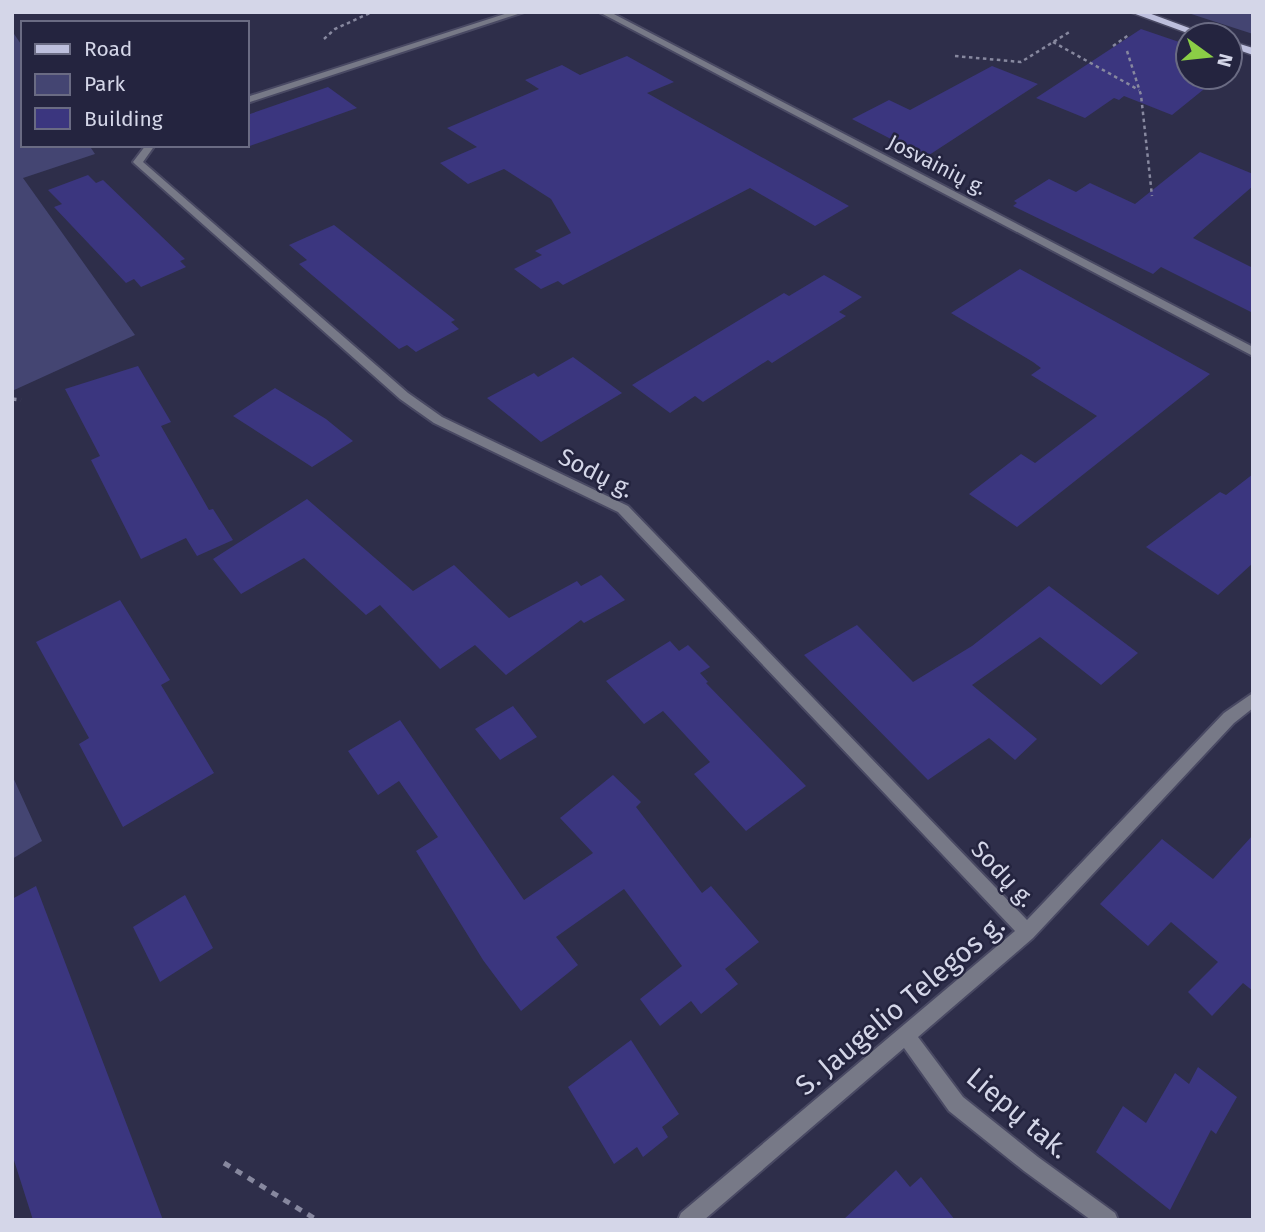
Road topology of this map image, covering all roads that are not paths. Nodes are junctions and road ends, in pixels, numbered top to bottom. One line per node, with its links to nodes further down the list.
1 (520, 12): 5 (street)
2 (603, 12): 7 (street, Josvainių g.)
3 (1135, 12): 4 (main road)
4 (1174, 25)
5 (248, 100)
6 (150, 147): 9 (street, Sodų g.)
7 (1253, 352)
8 (1253, 699): 9 (street, S. Jaugelio Telegos g.)
9 (1027, 932): 10 (street, S. Jaugelio Telegos g.)
10 (906, 1036): 11 (street, S. Jaugelio Telegos g.); 12 (street, Liepų tak.)
11 (688, 1220)
12 (1108, 1220)

